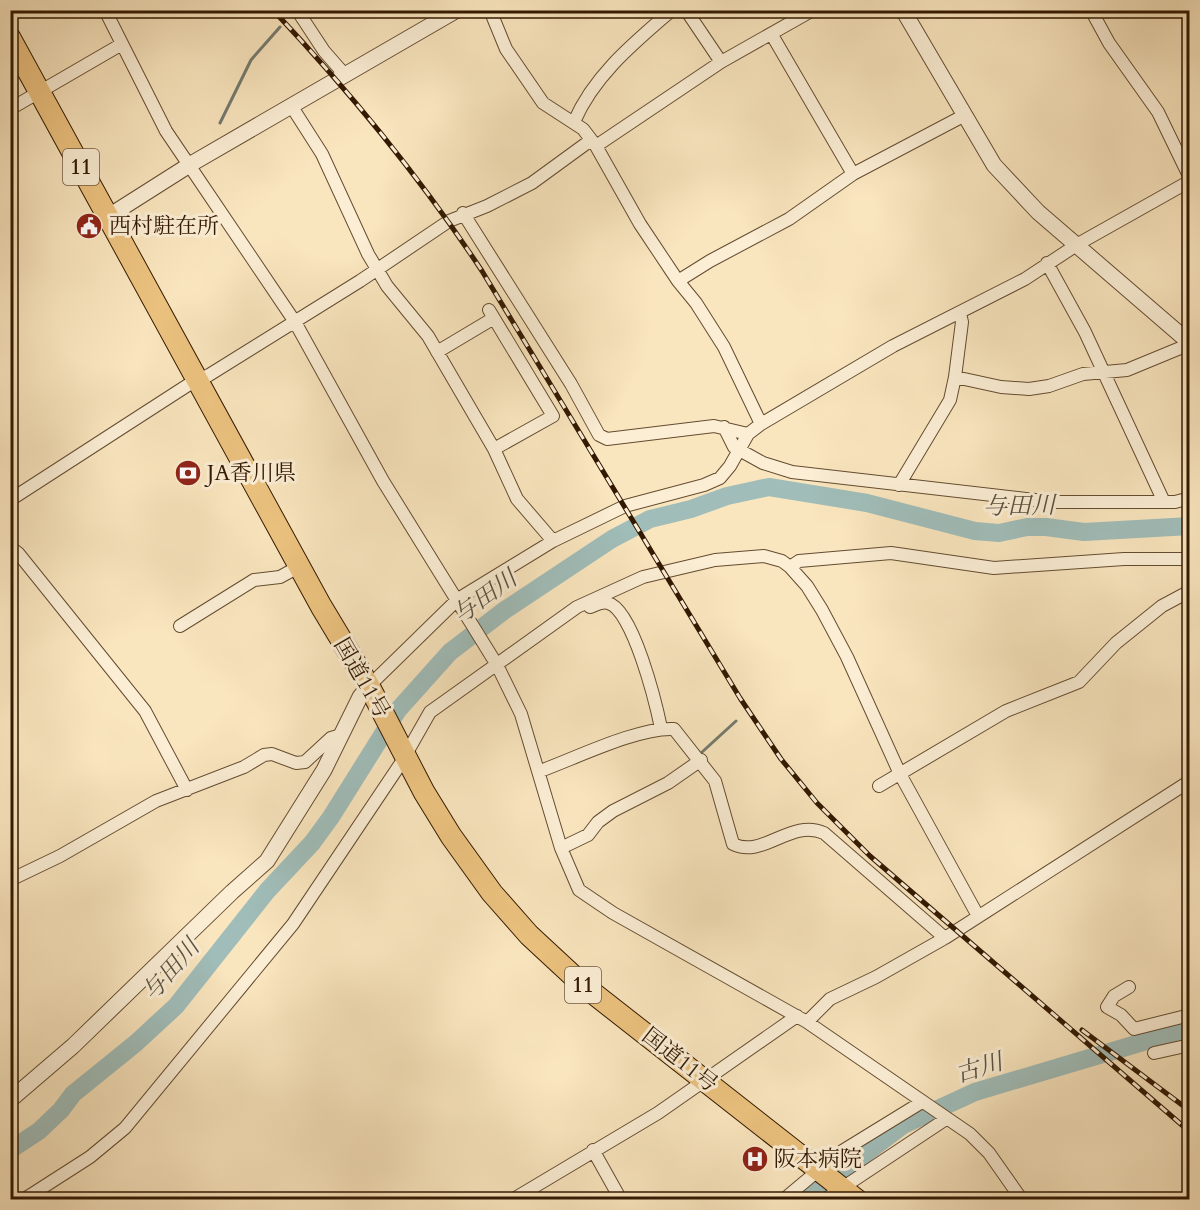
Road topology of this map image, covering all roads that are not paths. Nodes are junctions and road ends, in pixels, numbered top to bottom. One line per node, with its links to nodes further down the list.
1 (105, 10): 12 (street)
2 (297, 10): 14 (street)
3 (457, 10): 14 (street)
4 (490, 10): 19 (street)
5 (672, 10): 19 (street)
6 (686, 10): 13 (street)
7 (813, 10): 10 (street)
8 (903, 10): 18 (street)
9 (1091, 10): 23 (street)
10 (772, 35): 13 (street); 22 (street)
11 (10, 38): 15 (highway, 国道11号 / 11)
12 (122, 44): 15 (street); 21 (street)
13 (721, 62): 20 (street)
14 (345, 75): 16 (street)
15 (39, 91): 17 (street); 25 (highway, 国道11号 / 11)
16 (292, 107): 21 (street); 28 (street)
17 (10, 109)
18 (965, 115): 22 (street); 26 (street)
19 (574, 122): 20 (street)
20 (593, 143): 24 (street); 29 (street)
21 (191, 164): 25 (street); 31 (street)
22 (853, 174): 29 (street)
23 (1190, 180): 26 (street)
24 (463, 213): 28 (street); 38 (street)
25 (109, 216): 36 (highway, 国道11号 / 11)
26 (1078, 244): 27 (street); 32 (street)
27 (1047, 263): 30 (street); 34 (street)
28 (377, 269): 31 (street); 33 (street)
29 (678, 281): 37 (street)
30 (960, 314): 35 (street); 37 (street)
31 (295, 322): 36 (street); 52 (street)
32 (1190, 344): 34 (street)
33 (437, 352): 40 (street); 40 (street)
34 (1102, 373): 35 (street); 45 (street)
35 (956, 377): 42 (street)
36 (199, 380): 44 (street); 49 (highway, 国道11号 / 11)
37 (760, 424): 39 (street)
38 (724, 427): 39 (street); 41 (street)
39 (748, 434): 41 (street)
40 (494, 449): 46 (street)
41 (739, 450): 42 (street); 46 (street)
42 (899, 485): 45 (street)
43 (1190, 498): 45 (street)
44 (10, 500)
45 (1164, 502)
46 (552, 541): 52 (street)
47 (10, 548): 65 (street)
48 (1190, 559): 50 (street)
49 (300, 566): 54 (street); 56 (highway, 国道11号 / 11)
50 (790, 567): 53 (street); 62 (street)
51 (1190, 591): 62 (street)
52 (460, 602): 55 (street); 56 (street)
53 (577, 607): 55 (street); 57 (street)
54 (180, 626)
55 (496, 663): 59 (street); 61 (street)
56 (372, 694): 58 (street); 59 (highway, 国道11号 / 11)
57 (661, 728): 60 (street); 61 (street)
58 (341, 735): 65 (street); 76 (street)
59 (403, 750): 75 (highway, 国道11号 / 11); 82 (street)
60 (700, 760): 66 (street); 69 (street)
61 (540, 771): 66 (street)
62 (900, 774): 64 (street); 68 (street)
63 (1190, 781): 68 (street)
64 (879, 786)
65 (187, 790): 67 (street)
66 (561, 848): 72 (street)
67 (10, 880)
68 (978, 916): 69 (street)
69 (945, 938): 72 (street)
70 (1129, 987): 71 (street)
71 (1190, 1016)
72 (802, 1019): 75 (street); 77 (street)
73 (1190, 1045): 74 (street)
74 (1154, 1053)
75 (706, 1081): 79 (street); 80 (highway, 国道11号 / 11)
76 (10, 1100)
77 (923, 1103): 78 (street); 80 (street)
78 (944, 1118): 81 (street); 87 (street)
79 (593, 1150): 83 (street); 84 (street)
80 (821, 1170): 81 (highway, 国道11号 / 11); 85 (street)
81 (847, 1191): 86 (street)
82 (23, 1200)
83 (512, 1200)
84 (621, 1200)
85 (783, 1200)
86 (824, 1200)
87 (1022, 1200)

